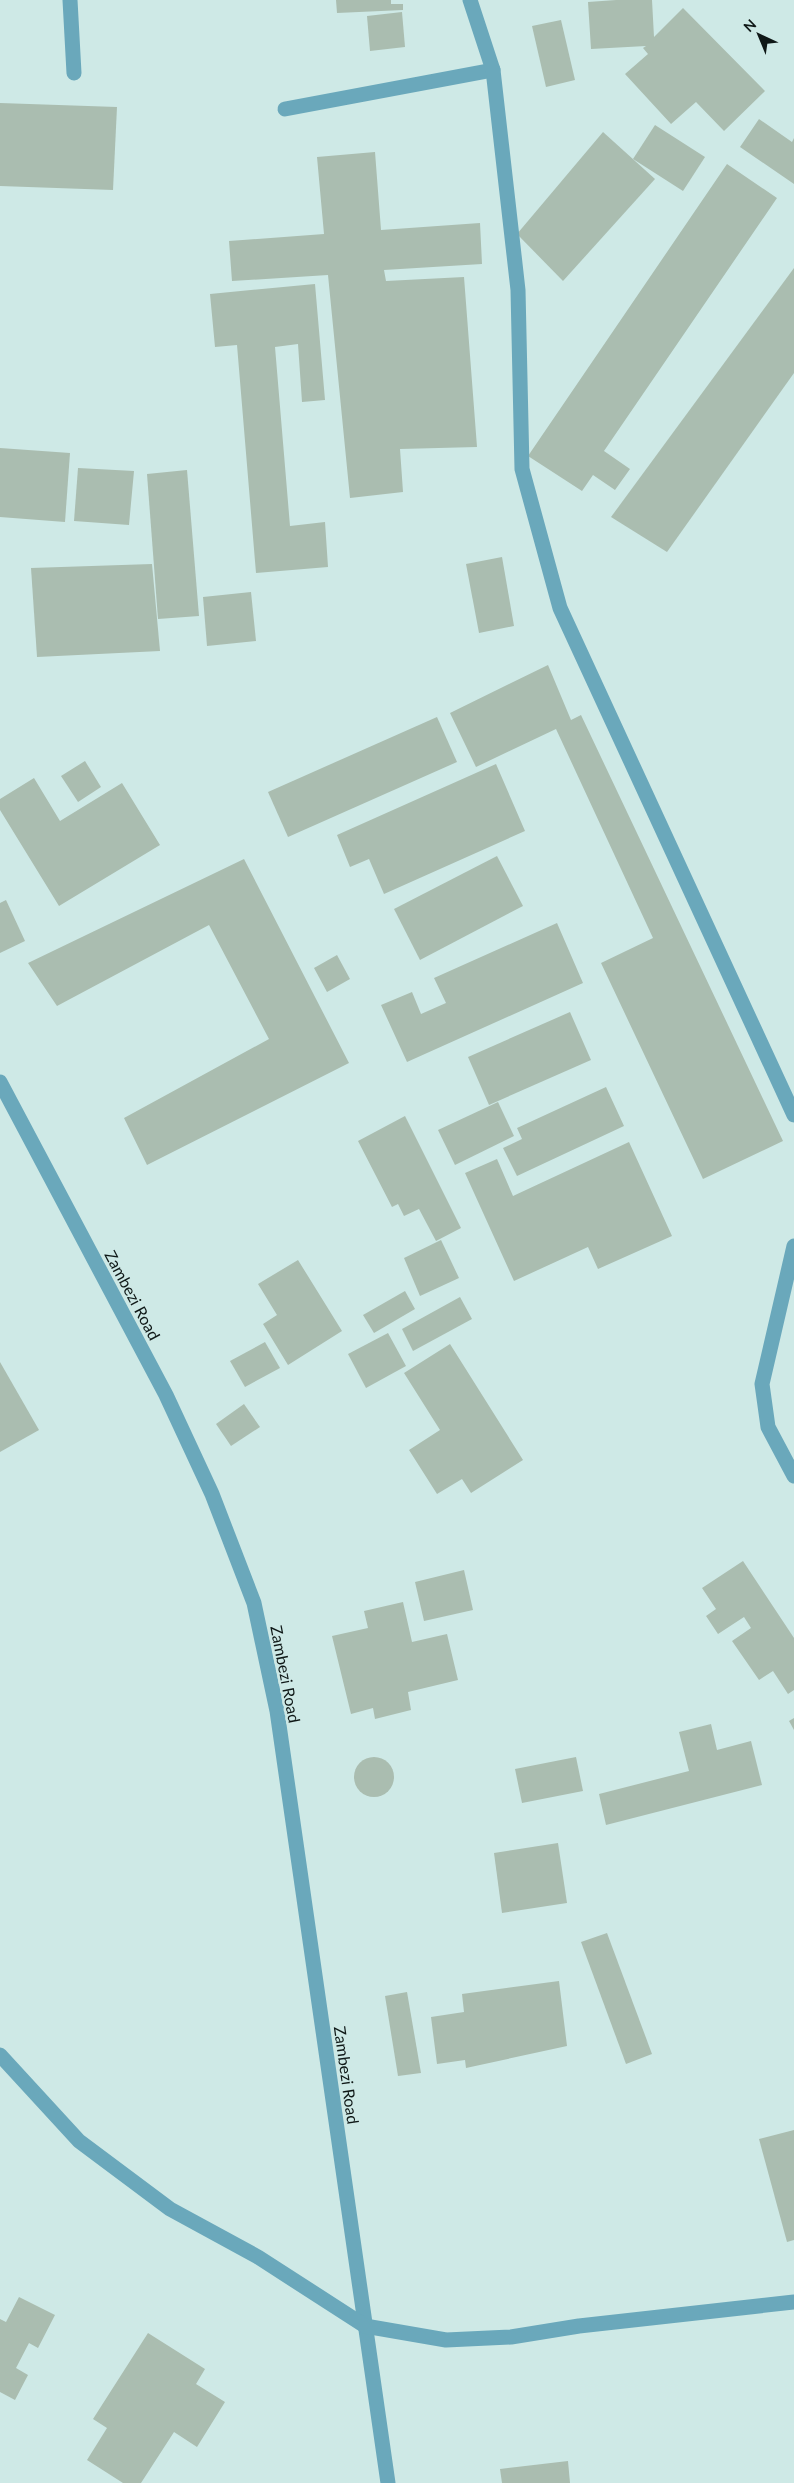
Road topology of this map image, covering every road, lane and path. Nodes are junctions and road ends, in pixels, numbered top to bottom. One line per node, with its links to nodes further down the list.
1 (70, 0): 4 (street)
2 (470, 0): 3 (street)
3 (493, 70): 5 (street); 7 (street)
4 (74, 73)
5 (285, 109)
6 (0, 1082): 12 (street, Zambezi Road)
7 (794, 1115)
8 (794, 1246): 9 (street)
9 (794, 1476)
10 (0, 2056): 12 (street)
11 (794, 2302): 12 (street)
12 (365, 2326): 13 (street, Zambezi Road)
13 (388, 2483)

